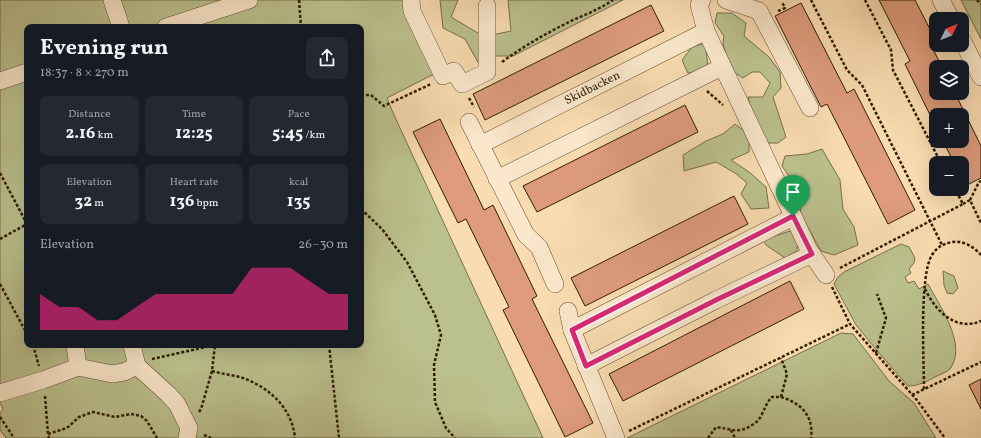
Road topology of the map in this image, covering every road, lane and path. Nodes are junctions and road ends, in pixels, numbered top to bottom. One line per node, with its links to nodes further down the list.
1 (112, 0): 17 (street)
2 (250, 0): 18 (street)
3 (299, 0): 19 (path)
4 (411, 0): 23 (street)
5 (613, 0): 23 (path)
6 (702, 0): 20 (street)
7 (726, 0): 29 (street)
8 (811, 0): 42 (path)
9 (865, 0): 32 (path)
10 (941, 0): 16 (street)
11 (977, 0): 13 (path)
12 (782, 2): 15 (path)
13 (981, 4)
14 (487, 6): 23 (street)
15 (775, 6)
16 (947, 12)
17 (121, 24)
18 (175, 24)
19 (301, 24)
20 (706, 31): 22 (street); 31 (street, Skidbacken)
21 (968, 52): 25 (street)
22 (722, 67): 34 (street); 40 (street)
23 (487, 72)
24 (24, 73): 26 (street)
25 (981, 77)
26 (0, 81)
27 (427, 86): 28 (path)
28 (364, 95)
29 (810, 108)
30 (469, 122): 31 (street)
31 (480, 145): 34 (street)
32 (937, 156)
33 (0, 173): 41 (path)
34 (496, 179): 51 (street)
35 (981, 181): 37 (path)
36 (959, 196): 38 (path)
37 (970, 200): 38 (path); 43 (path)
38 (963, 204): 42 (path)
39 (364, 212): 84 (path)
40 (793, 216): 47 (street); 58 (street)
41 (24, 218)
42 (930, 220): 46 (path); 49 (path)
43 (981, 223)
44 (24, 226): 45 (path)
45 (0, 239)
46 (942, 245): 48 (path); 52 (path)
47 (812, 254): 49 (street); 68 (street)
48 (981, 255)
49 (826, 275): 56 (path)
50 (0, 284): 57 (path)
51 (555, 284)
52 (925, 289): 55 (path); 71 (path)
53 (877, 294): 64 (path)
54 (568, 311): 58 (street)
55 (981, 321)
56 (850, 324): 64 (path); 65 (path)
57 (24, 328)
58 (572, 330): 68 (street)
59 (75, 348): 69 (street)
60 (133, 348): 67 (street)
61 (202, 348): 67 (path)
62 (215, 348): 70 (path)
63 (329, 348): 83 (path)
64 (876, 353): 73 (path)
65 (782, 358): 74 (path); 79 (path)
66 (981, 362): 71 (path)
67 (137, 366): 69 (street); 77 (street)
68 (586, 366): 79 (street)
69 (78, 367): 72 (street)
70 (212, 372): 77 (path); 82 (path)
71 (924, 390): 73 (path)
72 (0, 393)
73 (912, 396): 88 (path)
74 (781, 397): 76 (path); 87 (path)
75 (0, 417): 80 (path)
76 (731, 430): 85 (path); 86 (path)
77 (188, 433)
78 (48, 434): 81 (path)
79 (619, 436)
80 (14, 438)
81 (157, 438)
82 (295, 438)
83 (339, 438)
84 (455, 438)
85 (708, 438)
86 (735, 438)
87 (811, 438)
88 (945, 438)

